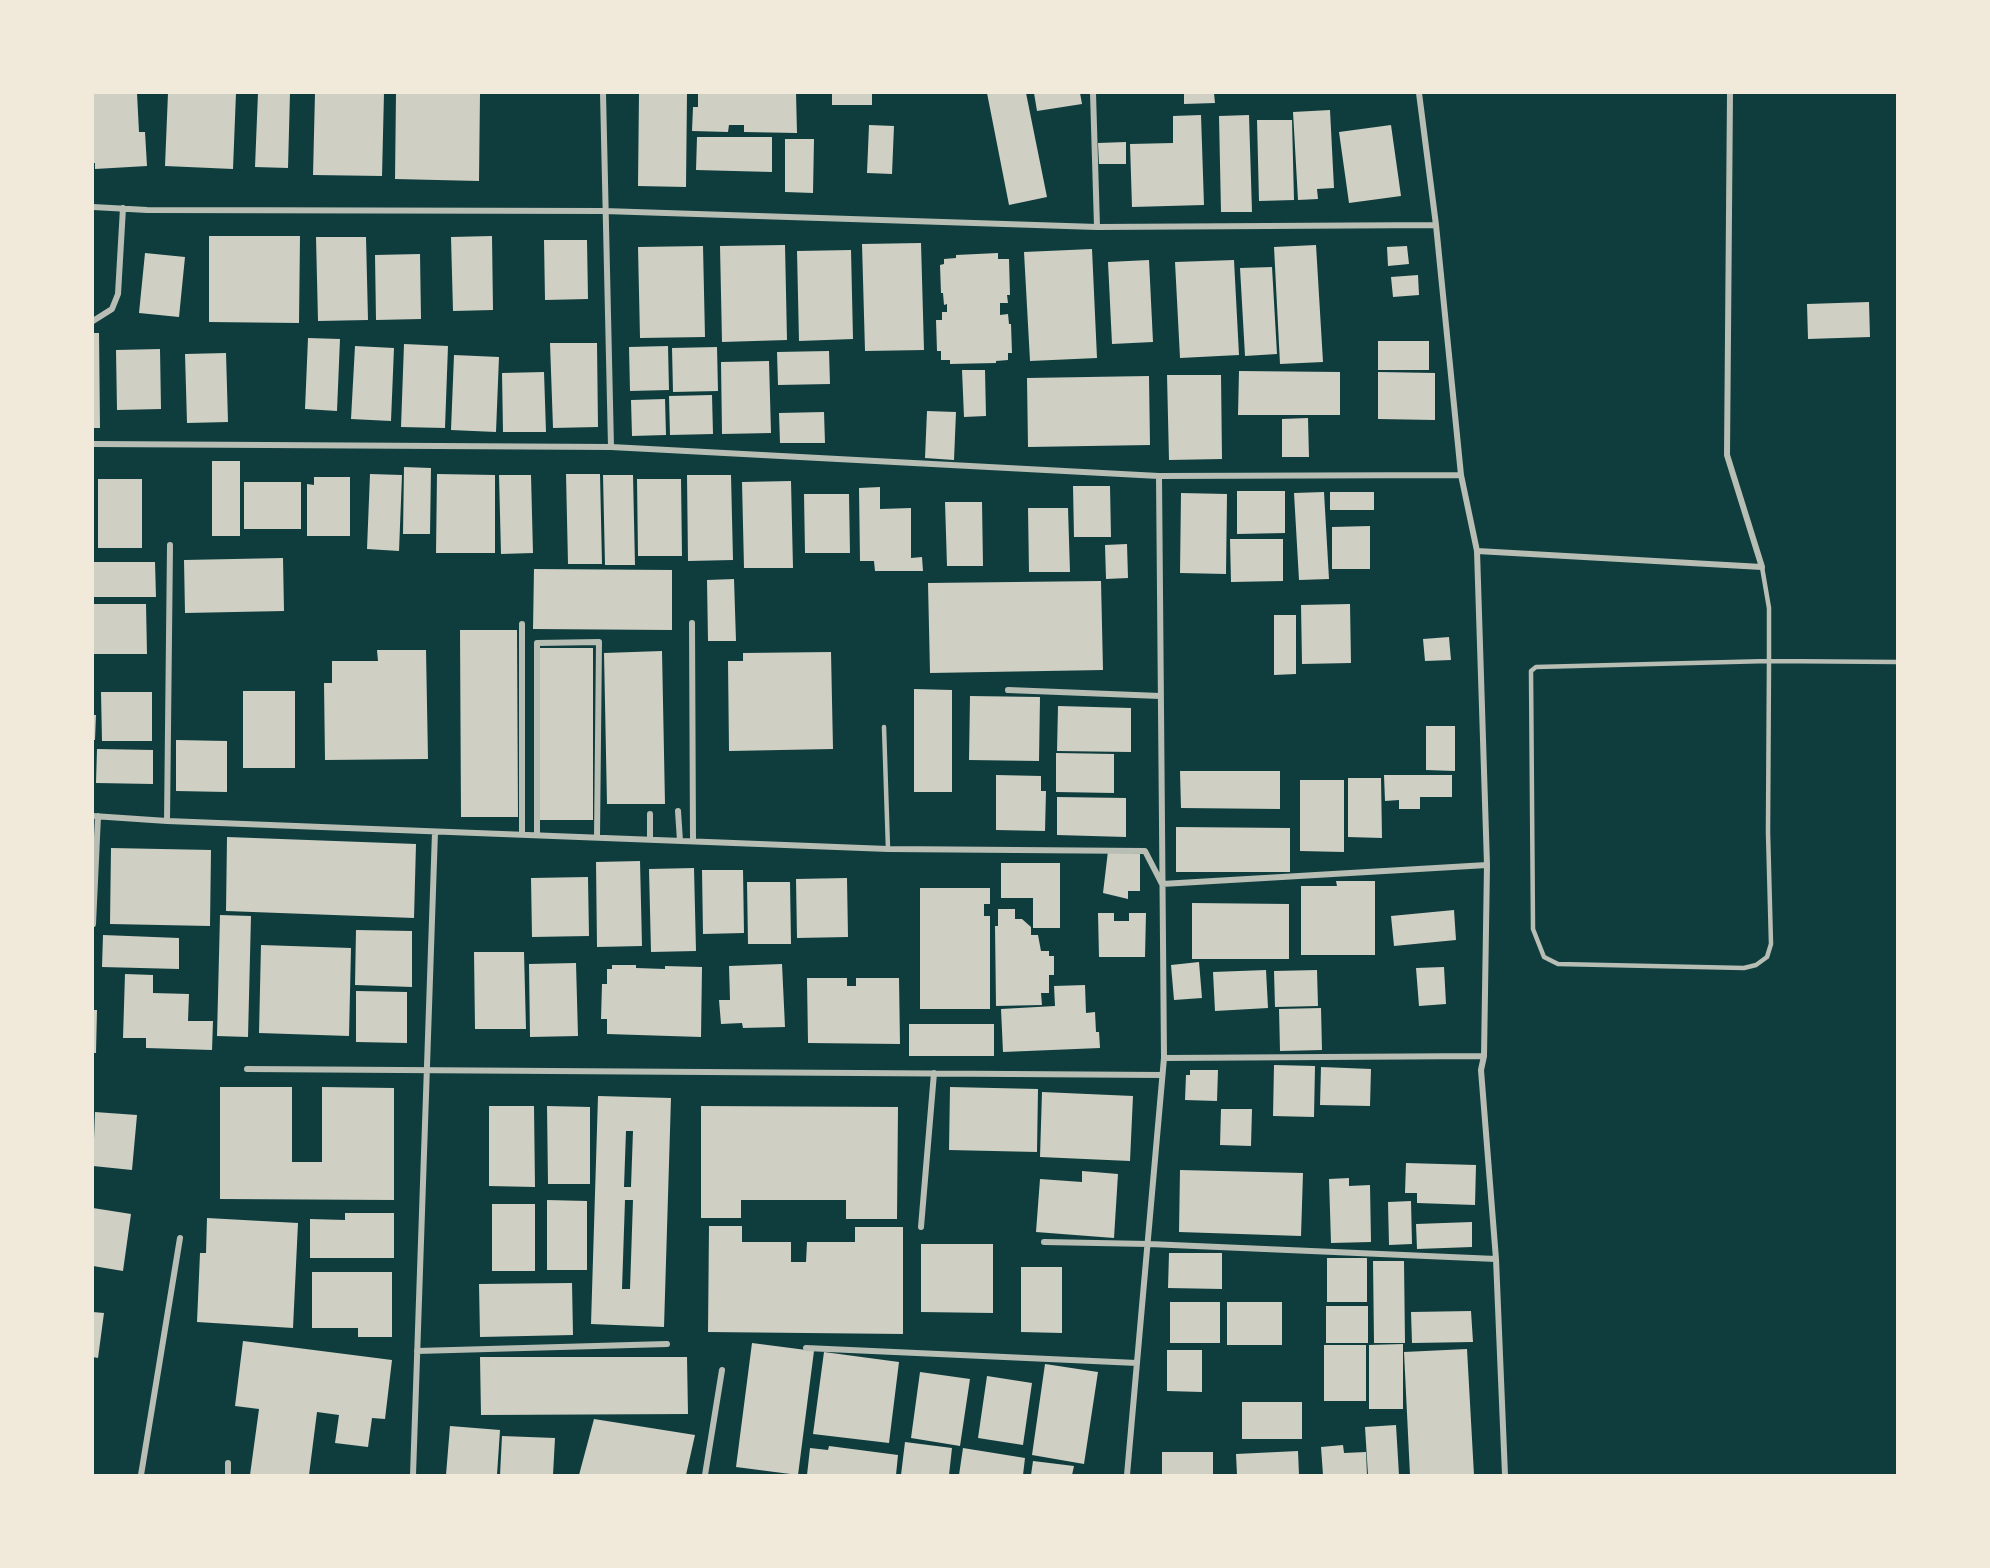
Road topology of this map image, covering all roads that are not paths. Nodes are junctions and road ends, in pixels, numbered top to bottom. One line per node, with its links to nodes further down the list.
1 (603, 93): 7 (street)
2 (1093, 93): 9 (street)
3 (1419, 93): 8 (street)
4 (1730, 93): 17 (street)
5 (93, 207): 6 (street)
6 (123, 208): 7 (street); 10 (street)
7 (604, 211): 9 (street); 12 (street)
8 (1436, 225): 9 (street); 13 (street)
9 (1097, 227)
10 (93, 321)
11 (93, 444): 12 (street)
12 (611, 447): 14 (street)
13 (1461, 475): 14 (street); 16 (street)
14 (1159, 476): 23 (street)
15 (170, 545): 28 (street)
16 (1477, 552): 17 (street); 37 (street)
17 (1762, 567): 20 (lane)
18 (692, 623): 35 (street)
19 (522, 624): 30 (street)
20 (1769, 661): 20 (lane); 21 (lane)
21 (1897, 662)
22 (1008, 690): 23 (street)
23 (1160, 696): 38 (street)
24 (884, 727): 36 (lane)
25 (678, 811): 34 (street)
26 (650, 814): 33 (street)
27 (95, 816): 28 (street); 39 (street)
28 (167, 821): 29 (street)
29 (435, 832): 30 (street); 43 (street)
30 (522, 834): 31 (street)
31 (537, 835): 32 (street); 32 (street)
32 (597, 837): 33 (street)
33 (650, 839): 34 (street)
34 (680, 841): 35 (street)
35 (693, 842): 36 (street)
36 (888, 849): 38 (street)
37 (1487, 865): 38 (street); 40 (street)
38 (1162, 884): 41 (street)
39 (93, 924)
40 (1484, 1056): 41 (street); 50 (street)
41 (1164, 1058): 45 (street)
42 (248, 1069): 43 (street)
43 (428, 1071): 44 (street); 53 (street)
44 (934, 1073): 45 (street); 46 (street)
45 (1162, 1075): 49 (street)
46 (921, 1227)
47 (180, 1238): 57 (street)
48 (1044, 1242): 49 (street)
49 (1149, 1244): 50 (street); 54 (street)
50 (1496, 1259): 62 (street)
51 (667, 1344): 53 (street)
52 (806, 1348): 54 (street)
53 (417, 1350): 59 (street)
54 (1137, 1363): 61 (street)
55 (723, 1370): 60 (street)
56 (228, 1463): 58 (street)
57 (141, 1475)
58 (228, 1475)
59 (413, 1475)
60 (705, 1475)
61 (1127, 1475)
62 (1505, 1475)

